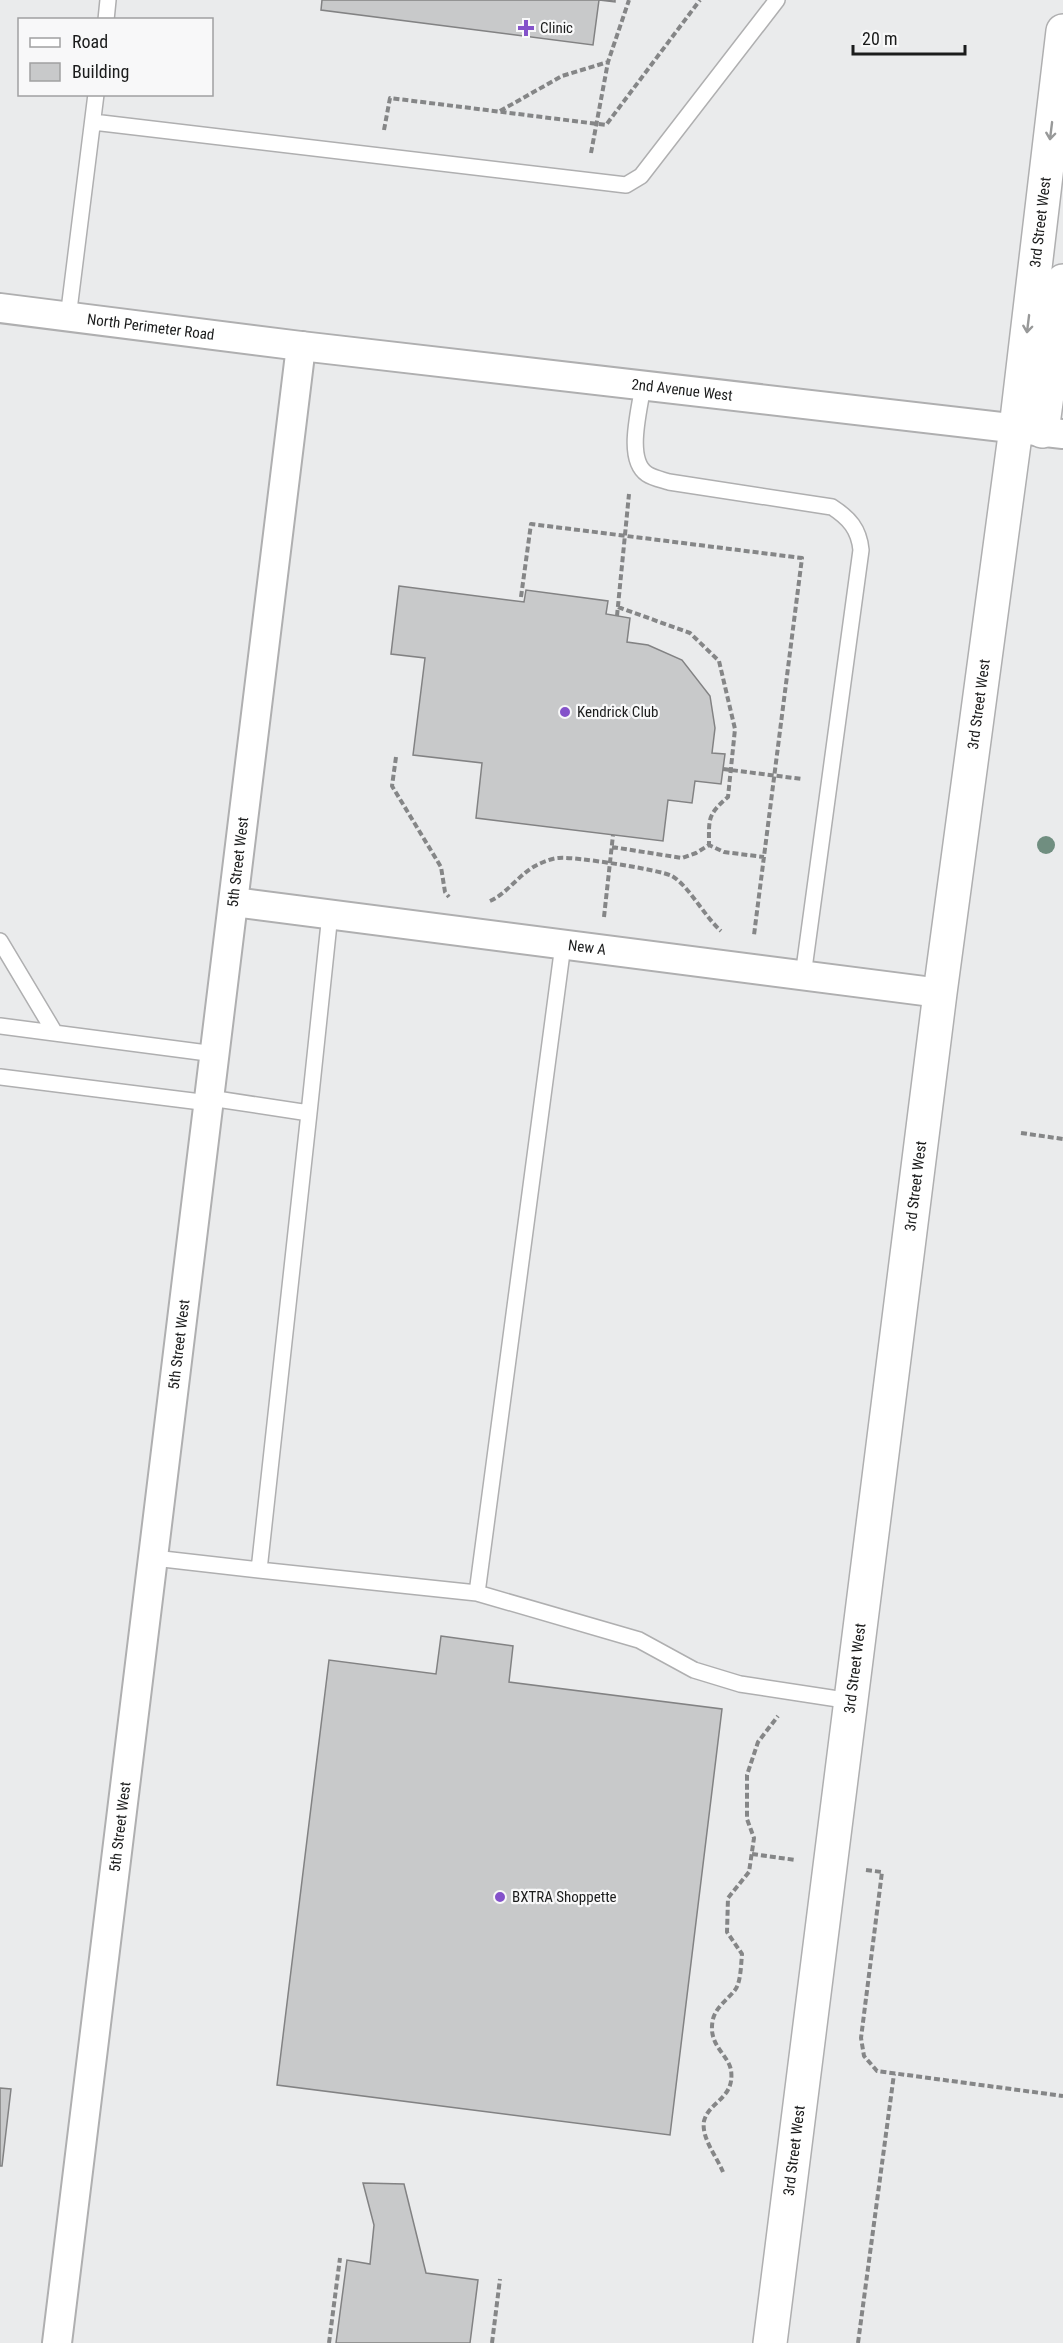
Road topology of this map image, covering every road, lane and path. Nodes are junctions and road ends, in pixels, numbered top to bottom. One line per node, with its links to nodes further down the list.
1 (108, 0): 5 (lane)
2 (629, 0): 7 (path)
3 (700, 0): 11 (path)
4 (777, 0): 10 (lane)
5 (106, 18)
6 (1063, 31): 19 (street, 3rd Street West, one-way to 19)
7 (608, 62): 9 (path); 11 (path)
8 (96, 96): 10 (lane)
9 (499, 112): 11 (path); 12 (path)
10 (93, 122): 16 (lane)
11 (595, 124): 13 (path)
12 (384, 131)
13 (591, 155)
14 (1063, 281): 19 (street)
15 (0, 308): 16 (street, North Perimeter Road)
16 (68, 318): 17 (street, North Perimeter Road)
17 (301, 346): 18 (street, 2nd Avenue West); 36 (street, 5th Street West)
18 (643, 386): 19 (street, 2nd Avenue West); 20 (lane)
19 (1040, 431): 45 (street, 3rd Street West)
20 (634, 445): 21 (path); 29 (lane)
21 (625, 535): 22 (path); 23 (path); 28 (path)
22 (521, 597)
23 (618, 607): 24 (path); 27 (path)
24 (617, 616)
25 (396, 757): 35 (path)
26 (723, 769): 27 (path)
27 (732, 770): 28 (path); 31 (path)
28 (774, 775): 29 (path); 33 (path)
29 (830, 782): 44 (lane)
30 (613, 835): 32 (path)
31 (709, 845): 32 (path); 33 (path)
32 (612, 847): 34 (path)
33 (764, 857): 40 (path)
34 (610, 864): 37 (path); 39 (path); 43 (path)
35 (453, 901)
36 (234, 902): 38 (street, New A); 48 (street, 5th Street West)
37 (480, 904)
38 (330, 914): 42 (street, New A); 51 (lane)
39 (726, 935)
40 (745, 937)
41 (0, 941): 47 (lane)
42 (563, 945): 43 (street, New A); 56 (lane)
43 (601, 950): 44 (street, New A)
44 (803, 976): 45 (street, New A)
45 (940, 993): 58 (street, 3rd Street West)
46 (0, 1026): 47 (lane)
47 (55, 1033): 48 (lane)
48 (215, 1054): 50 (street, 5th Street West)
49 (0, 1077): 50 (lane)
50 (209, 1100): 51 (lane); 54 (street, 5th Street West)
51 (309, 1113): 55 (lane)
52 (1021, 1133): 53 (path)
53 (1063, 1139)
54 (154, 1558): 55 (lane); 66 (street, 5th Street West)
55 (259, 1570): 56 (lane)
56 (477, 1593): 57 (lane)
57 (780, 1690): 58 (lane); 59 (path)
58 (851, 1701): 60 (street, 3rd Street West)
59 (752, 1854): 60 (path); 63 (path)
60 (831, 1865): 61 (path); 69 (street, 3rd Street West)
61 (894, 2074): 62 (path); 70 (path)
62 (1063, 2096)
63 (723, 2172)
64 (340, 2258): 67 (path)
65 (500, 2279): 68 (path)
66 (57, 2343)
67 (329, 2343)
68 (492, 2343)
69 (770, 2343)
70 (858, 2343)

